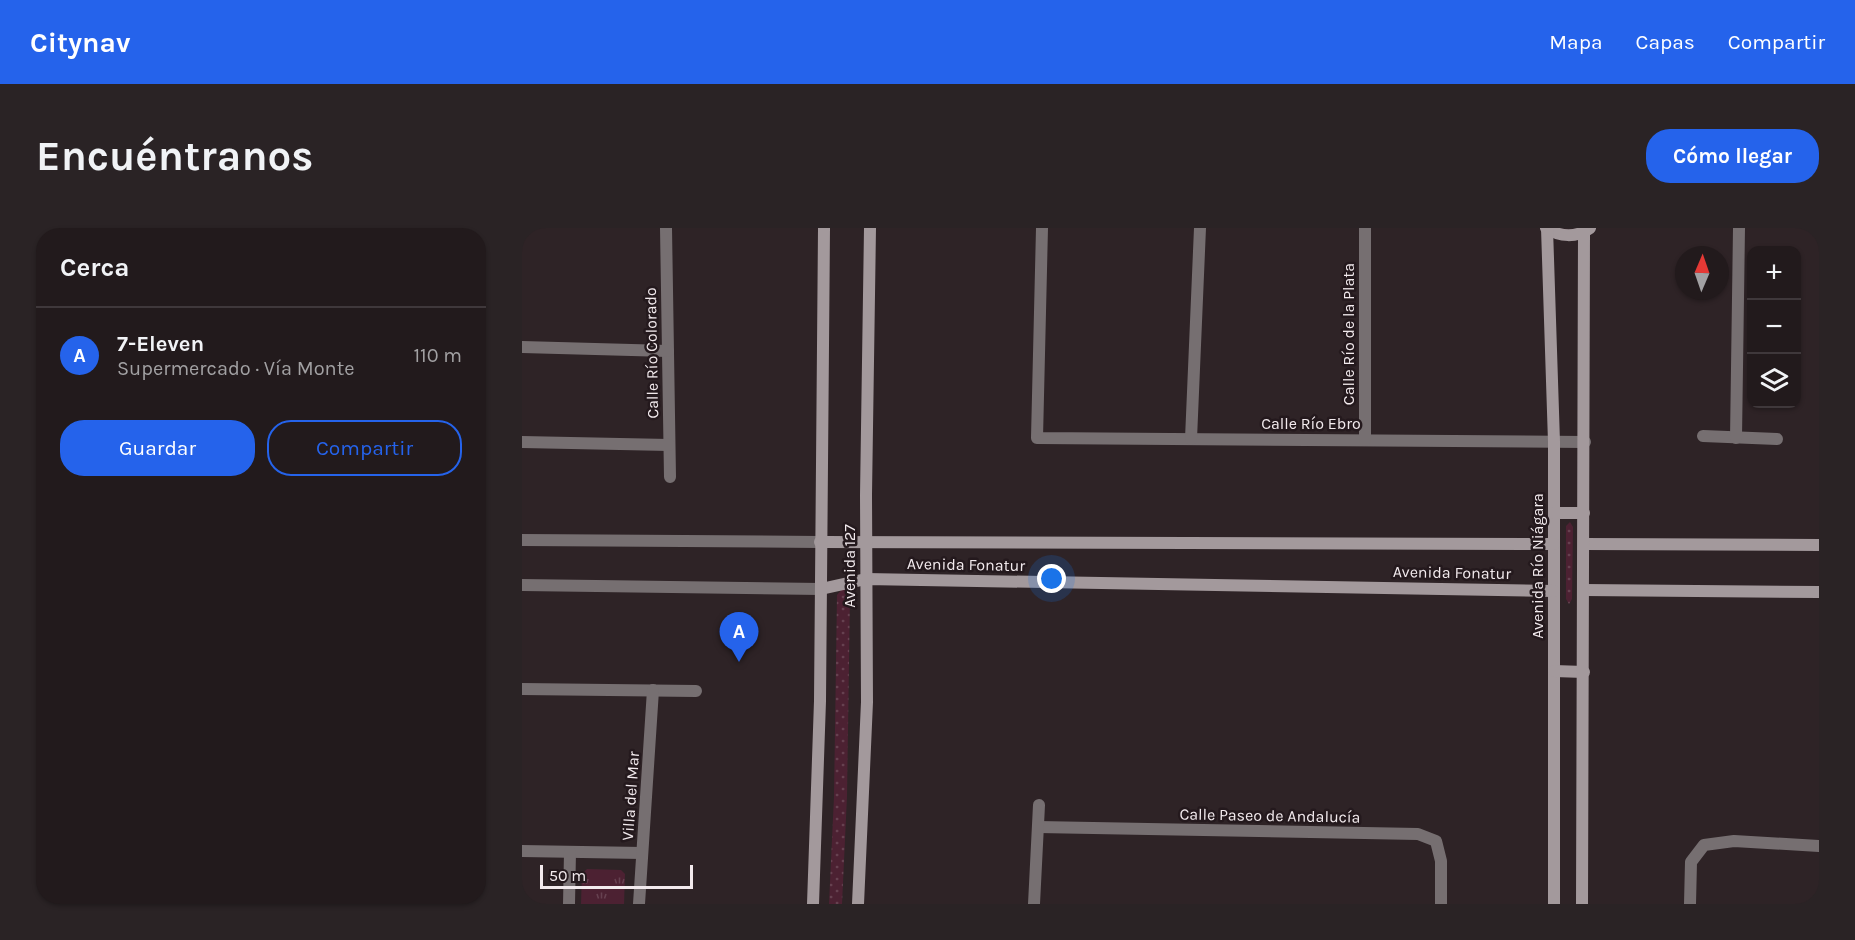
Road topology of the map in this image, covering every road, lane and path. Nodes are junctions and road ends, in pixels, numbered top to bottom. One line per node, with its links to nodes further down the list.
1 (666, 228): 11 (street, Calle Río Colorado)
2 (824, 228): 25 (main road, Avenida 127)
3 (870, 228): 26 (main road, Avenida 127)
4 (1042, 228): 14 (street, Calle Río Ebro)
5 (1200, 228): 14 (street)
6 (1365, 228): 16 (street, Calle Río de la Plata)
7 (1547, 228): 9 (main road); 18 (main road, Avenida Río Niágara)
8 (1739, 228): 13 (street)
9 (1587, 230): 19 (main road)
10 (522, 347): 11 (street)
11 (668, 351): 20 (street, Calle Río Colorado)
12 (1703, 436): 13 (street)
13 (1736, 438): 15 (street)
14 (1191, 439): 16 (street, Calle Río Ebro)
15 (1777, 439)
16 (1365, 440): 18 (street, Calle Río Ebro)
17 (522, 442): 20 (street)
18 (1554, 442): 19 (street, Calle Río Ebro); 22 (main road, Avenida Río Niágara)
19 (1585, 442): 23 (main road)
20 (669, 444): 21 (street, Calle Río Colorado)
21 (670, 477)
22 (1554, 513): 23 (main road); 27 (main road, Avenida Río Niágara)
23 (1584, 513): 28 (main road)
24 (522, 540): 25 (street, Avenida Fonatur)
25 (820, 542): 26 (main road, Avenida Fonatur); 32 (main road, Avenida 127)
26 (865, 542): 27 (main road, Avenida Fonatur); 30 (main road, Avenida 127)
27 (1554, 544): 34 (main road, Avenida Río Niágara)
28 (1584, 544): 29 (main road); 33 (main road)
29 (1819, 545)
30 (866, 579): 32 (main road, Avenida Fonatur); 34 (main road, Avenida Fonatur); 50 (main road, Avenida 127)
31 (522, 585): 32 (street, Avenida Fonatur)
32 (820, 589): 49 (main road, Avenida 127)
33 (1584, 590): 35 (main road); 37 (main road)
34 (1554, 591): 36 (main road, Avenida Río Niágara)
35 (1819, 592)
36 (1554, 671): 37 (main road); 53 (main road, Avenida Río Niágara)
37 (1584, 672): 54 (main road)
38 (522, 689): 39 (street)
39 (653, 690): 40 (street); 46 (street, Villa del Mar)
40 (696, 691)
41 (1040, 805): 42 (street)
42 (1038, 827): 51 (street); 52 (street, Calle Paseo de Andalucía)
43 (1819, 846): 55 (street)
44 (522, 851): 45 (street)
45 (570, 852): 46 (street); 47 (street)
46 (642, 854): 48 (street, Villa del Mar)
47 (569, 904)
48 (639, 904)
49 (813, 904)
50 (858, 904)
51 (1034, 904)
52 (1441, 904)
53 (1554, 904)
54 (1582, 904)
55 (1690, 904)

